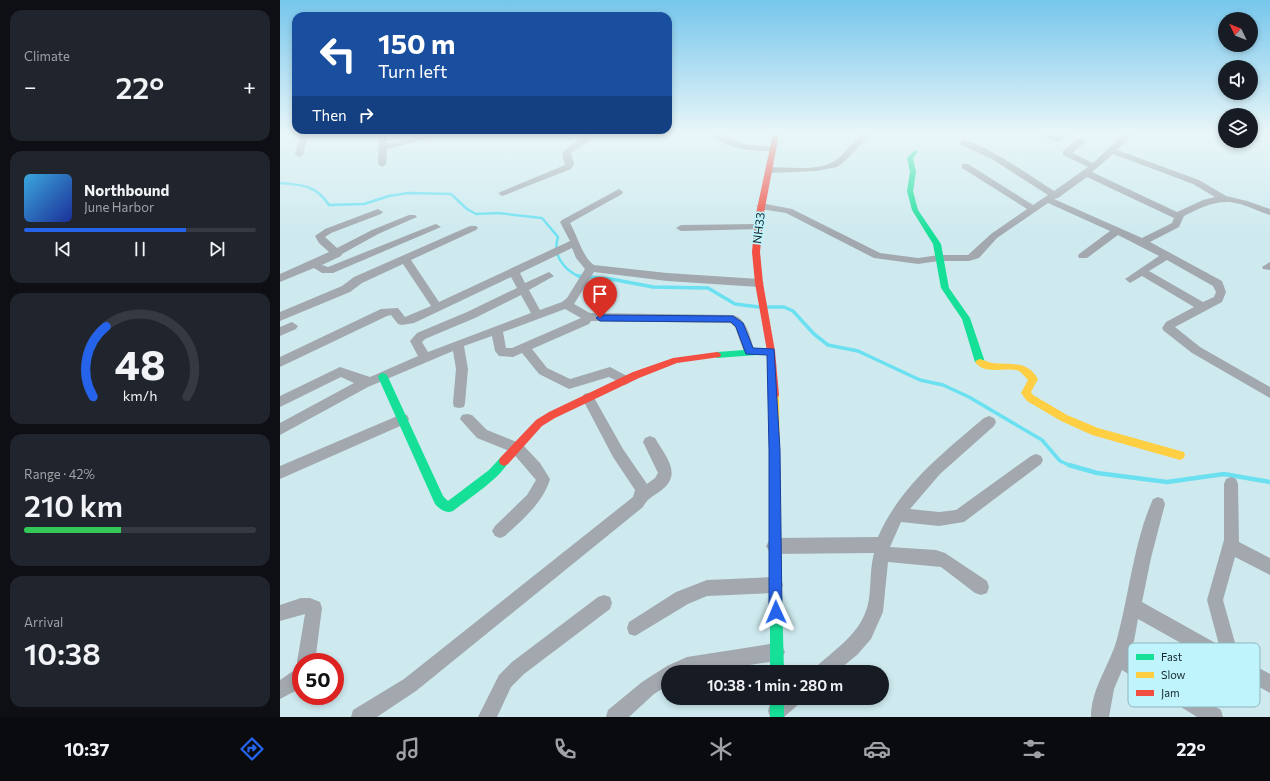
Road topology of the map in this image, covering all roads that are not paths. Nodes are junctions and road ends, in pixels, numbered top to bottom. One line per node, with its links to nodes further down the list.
1 (565, 167): 11 (street)
2 (823, 167): 8 (street)
3 (912, 167): 30 (street)
4 (967, 167): 15 (street)
5 (1010, 167): 12 (street)
6 (1092, 167): 9 (street)
7 (1157, 167): 13 (street)
8 (769, 170): 14 (street, NH33)
9 (1086, 173): 12 (street); 18 (street)
10 (619, 192): 26 (street)
11 (502, 193)
12 (1052, 198): 15 (street); 24 (street)
13 (1223, 198): 17 (street); 18 (street)
14 (761, 206): 21 (street, NH33); 30 (street)
15 (1034, 210): 30 (street)
16 (378, 212): 27 (street)
17 (1270, 212)
18 (1178, 216): 25 (street)
19 (412, 217): 27 (street)
20 (436, 227): 32 (street)
21 (757, 227): 23 (street); 39 (street, NH33)
22 (473, 228): 31 (street)
23 (681, 228)
24 (1117, 231): 25 (street); 29 (street)
25 (1142, 242): 28 (street)
26 (575, 243): 33 (street); 35 (street)
27 (337, 254): 32 (street)
28 (1167, 255): 34 (street); 42 (street)
29 (1083, 256)
30 (939, 258): 69 (street)
31 (405, 259): 43 (street); 45 (street)
32 (316, 264): 37 (street)
33 (514, 272): 40 (street); 43 (street)
34 (1142, 272): 38 (street); 42 (street)
35 (587, 273): 39 (street); 41 (street)
36 (549, 276): 40 (street)
37 (280, 278)
38 (1130, 279)
39 (759, 283): 52 (street, NH33)
40 (523, 289): 44 (street); 54 (street)
41 (566, 305): 44 (street); 46 (street)
42 (1203, 307): 59 (street)
43 (438, 308): 55 (street)
44 (537, 316): 48 (street)
45 (280, 317)
46 (587, 317): 51 (street); 53 (street)
47 (292, 326): 49 (street)
48 (497, 330): 50 (street); 51 (street)
49 (280, 332)
50 (458, 344): 54 (street); 62 (street)
51 (524, 348): 57 (street)
52 (771, 351): 53 (street); 77 (street, NH33)
53 (749, 352): 57 (street)
54 (425, 359): 56 (street)
55 (280, 362)
56 (383, 377): 58 (street); 63 (street)
57 (625, 380): 60 (street)
58 (365, 383): 61 (street); 66 (street)
59 (1270, 393)
60 (588, 398): 68 (street); 73 (street)
61 (280, 402)
62 (459, 403)
63 (402, 419): 68 (street); 71 (street)
64 (467, 419): 68 (street)
65 (988, 422): 75 (street)
66 (280, 429)
67 (650, 442): 73 (street)
68 (517, 448): 76 (street)
69 (1180, 455)
70 (1036, 460): 75 (street)
71 (280, 473)
72 (1231, 484): 78 (street)
73 (642, 495): 102 (street)
74 (1158, 504): 84 (street)
75 (898, 515): 79 (street)
76 (500, 531)
77 (774, 546): 79 (street); 81 (street, NH33)
78 (1231, 546): 80 (street); 88 (street)
79 (883, 550): 82 (street); 95 (street)
80 (1270, 567)
81 (775, 585): 86 (street); 89 (street, NH33)
82 (982, 588)
83 (604, 603): 103 (street)
84 (1134, 607): 87 (street); 91 (street)
85 (280, 613): 90 (street)
86 (636, 628)
87 (1198, 643)
88 (1227, 643)
89 (776, 652): 93 (street); 94 (street, NH33)
90 (307, 653)
91 (1118, 657): 92 (street); 105 (street)
92 (1128, 663)
93 (693, 665)
94 (776, 665)
95 (832, 665)
96 (1260, 678): 99 (street)
97 (661, 679): 104 (street)
98 (292, 683): 100 (street)
99 (1270, 684)
100 (280, 690)
101 (1198, 707): 106 (street)
102 (360, 717)
103 (486, 717)
104 (615, 717)
105 (1100, 717)
106 (1214, 717)

